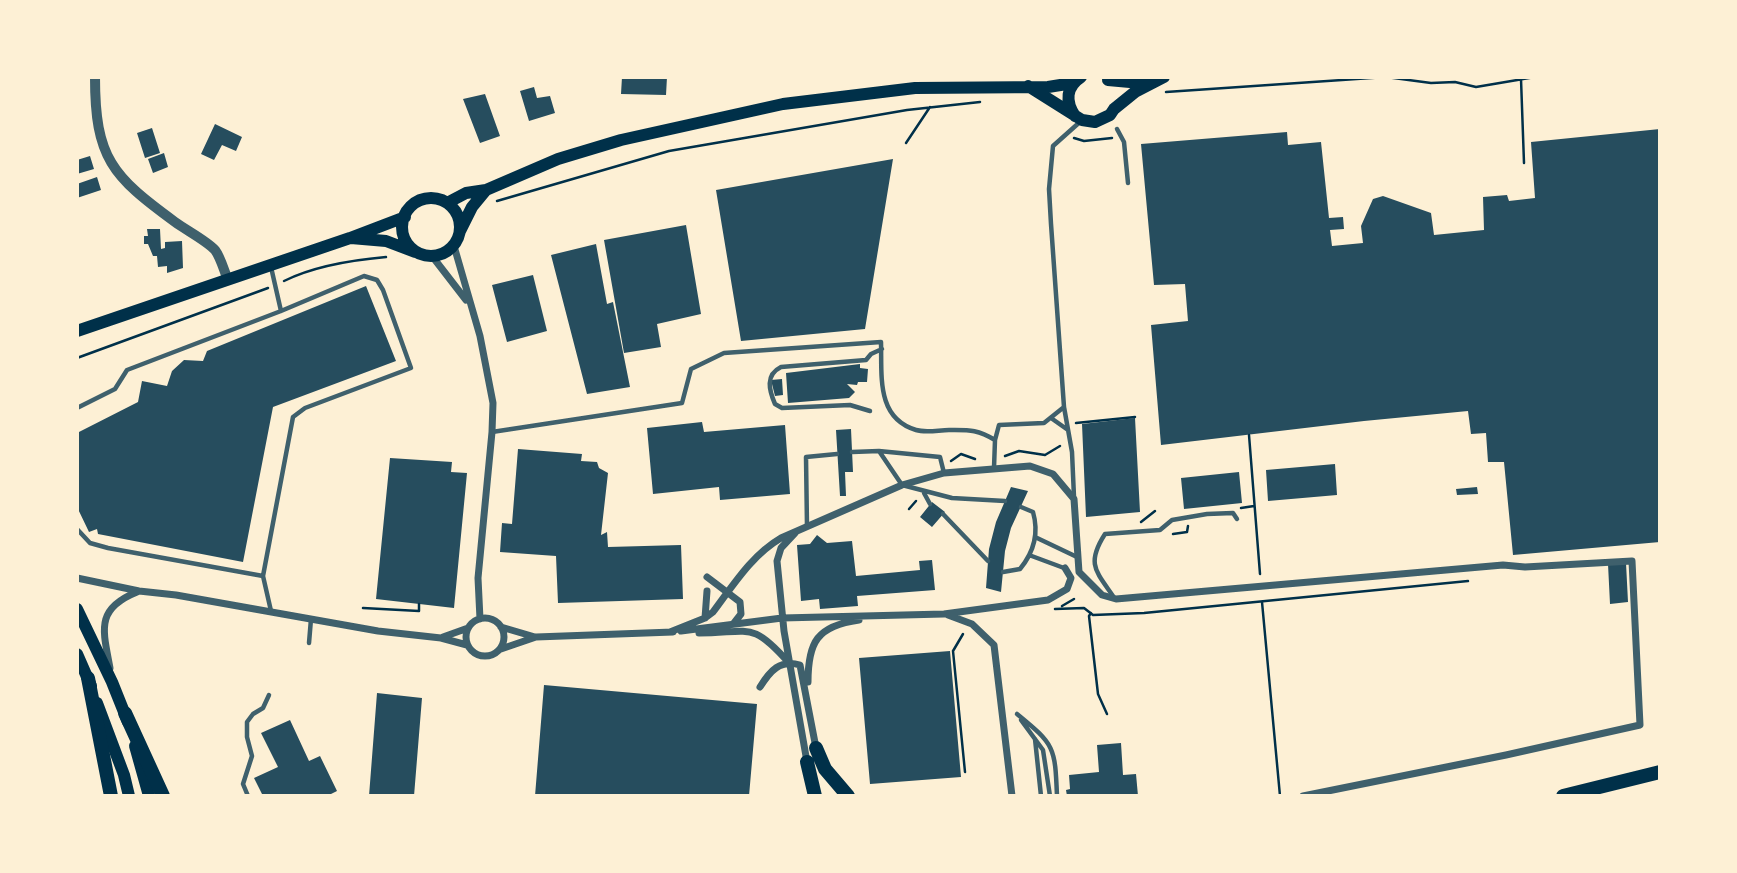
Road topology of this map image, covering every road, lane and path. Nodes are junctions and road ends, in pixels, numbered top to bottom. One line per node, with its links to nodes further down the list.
1 (95, 77): 30 (street)
2 (1156, 77): 6 (main road)
3 (1164, 77): 12 (main road)
4 (1535, 77): 5 (path)
5 (1521, 78): 9 (path); 18 (path)
6 (1105, 79): 12 (main road)
7 (1077, 80): 8 (main road); 13 (main road)
8 (1028, 86): 13 (main road); 20 (main road)
9 (1158, 92)
10 (990, 101): 11 (path)
11 (930, 107): 17 (path); 21 (path)
12 (1114, 109): 13 (main road)
13 (1078, 118): 37 (lane)
14 (1117, 129): 19 (lane)
15 (1074, 138): 16 (path)
16 (1114, 138)
17 (906, 143)
18 (1524, 163)
19 (1128, 183)
20 (486, 190): 22 (main road); 24 (main road)
21 (495, 202)
22 (447, 203): 23 (main road); 24 (main road)
23 (405, 217): 25 (main road); 27 (main road)
24 (460, 232): 26 (main road)
25 (350, 238): 27 (main road); 29 (main road)
26 (454, 246): 27 (main road); 32 (street)
27 (427, 255): 32 (street)
28 (390, 257): 31 (path)
29 (271, 265): 30 (main road); 31 (lane)
30 (228, 280): 34 (main road)
31 (275, 285): 33 (lane); 36 (path)
32 (469, 303): 43 (street)
33 (281, 311): 38 (lane); 69 (lane)
34 (77, 331)
35 (881, 349): 39 (lane); 43 (lane); 45 (lane)
36 (77, 358)
37 (1064, 407): 41 (lane); 42 (lane)
38 (77, 408)
39 (870, 411)
40 (1135, 417): 42 (path)
41 (1051, 418): 42 (lane); 45 (lane)
42 (1069, 431): 49 (path); 53 (lane)
43 (492, 432): 87 (street)
44 (1249, 435): 72 (path)
45 (995, 440): 49 (lane)
46 (879, 451): 47 (lane); 50 (lane); 51 (lane)
47 (852, 452)
48 (837, 454): 60 (lane)
49 (994, 464): 50 (street); 50 (path); 53 (street)
50 (947, 473): 51 (street)
51 (902, 485): 52 (lane); 60 (street)
52 (923, 492): 54 (lane); 55 (lane); 57 (path)
53 (1074, 499): 65 (street)
54 (1005, 501)
55 (930, 504)
56 (1021, 506): 63 (lane)
57 (909, 509)
58 (943, 514): 66 (lane)
59 (1237, 519): 76 (lane)
60 (807, 528): 62 (street)
61 (77, 529): 69 (lane)
62 (796, 531): 75 (street); 85 (street)
63 (1035, 537): 64 (lane); 65 (lane)
64 (1029, 555): 67 (lane); 68 (lane)
65 (1078, 558): 76 (street)
66 (988, 562)
67 (1003, 572)
68 (1065, 572): 82 (street)
69 (263, 576): 80 (lane)
70 (707, 577): 75 (street)
71 (77, 578): 73 (street)
72 (1261, 586): 76 (street); 123 (path); 124 (street)
73 (139, 591): 80 (street); 101 (street)
74 (707, 591): 84 (street)
75 (728, 592): 84 (street); 89 (street)
76 (1116, 599)
77 (419, 604): 78 (path)
78 (363, 608)
79 (77, 609): 101 (main road)
80 (271, 611): 86 (street)
81 (1091, 613): 106 (path)
82 (944, 614): 83 (street); 88 (street)
83 (883, 616): 85 (street); 104 (street)
84 (705, 618): 92 (street)
85 (782, 618): 89 (street); 99 (street)
86 (311, 619): 94 (street); 95 (lane)
87 (480, 619): 90 (street); 91 (street)
88 (972, 624): 110 (path); 119 (street)
89 (730, 625): 92 (street)
90 (501, 627): 93 (street); 97 (street)
91 (468, 628): 94 (street); 96 (street)
92 (670, 632): 93 (street); 99 (street)
93 (536, 637): 97 (street)
94 (442, 638): 96 (street)
95 (309, 643)
96 (467, 645): 97 (street)
97 (501, 649)
98 (77, 654): 100 (main road)
99 (789, 663): 102 (street); 104 (street); 109 (street)
100 (88, 678): 113 (highway); 114 (main road)
101 (112, 682): 105 (main road)
102 (760, 687)
103 (269, 695): 117 (lane)
104 (809, 701): 108 (street)
105 (125, 713): 115 (main road); 116 (highway)
106 (1107, 714)
107 (1035, 738): 120 (lane); 121 (lane); 122 (lane)
108 (816, 748): 118 (highway)
109 (807, 762): 112 (highway)
110 (965, 772)
111 (1660, 772): 125 (highway)
112 (815, 795)
113 (111, 796)
114 (129, 796)
115 (149, 796)
116 (163, 796)
117 (248, 796)
118 (848, 796)
119 (1012, 796)
120 (1041, 796)
121 (1050, 796)
122 (1057, 796)
123 (1280, 796)
124 (1303, 796)
125 (1563, 796)

